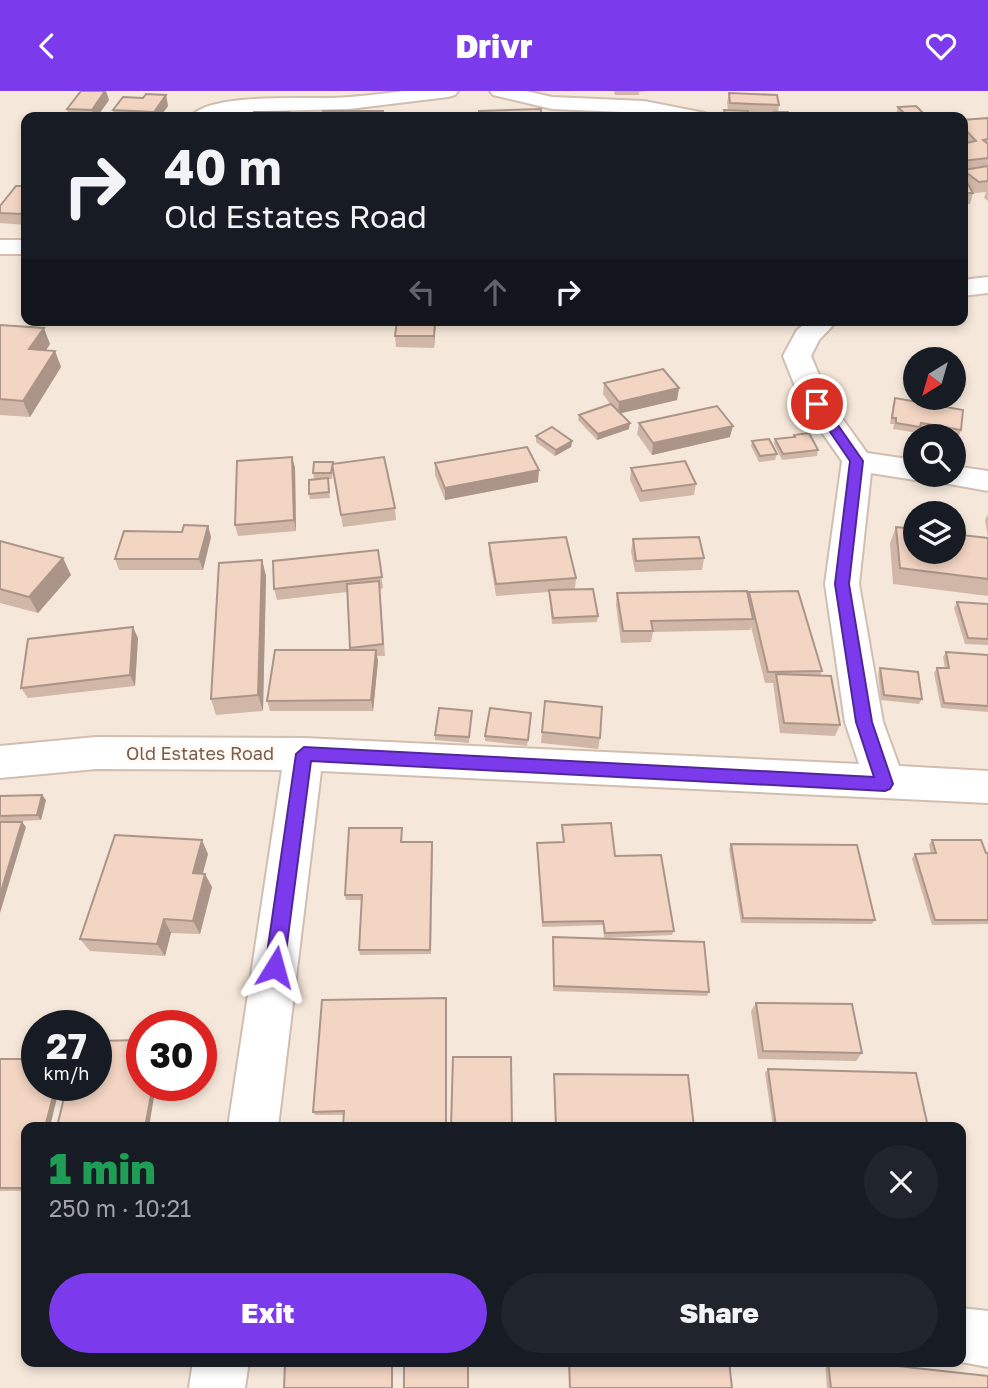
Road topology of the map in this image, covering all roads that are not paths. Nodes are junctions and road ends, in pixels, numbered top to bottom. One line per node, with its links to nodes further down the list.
1 (449, 91): 3 (street)
2 (500, 91): 4 (street)
3 (215, 112)
4 (672, 112)
5 (0, 247): 6 (street)
6 (21, 247)
7 (988, 285): 8 (street)
8 (968, 287)
9 (818, 326): 10 (street)
10 (857, 461): 11 (street); 16 (street)
11 (903, 468)
12 (966, 478): 13 (street)
13 (988, 481)
14 (304, 754): 15 (street, Old Estates Road); 16 (street, Old Estates Road); 18 (street)
15 (0, 762)
16 (885, 784): 17 (street, Old Estates Road)
17 (988, 787)
18 (254, 1122)
19 (966, 1337): 20 (street)
20 (988, 1339)
21 (220, 1367): 22 (street)
22 (217, 1388)

